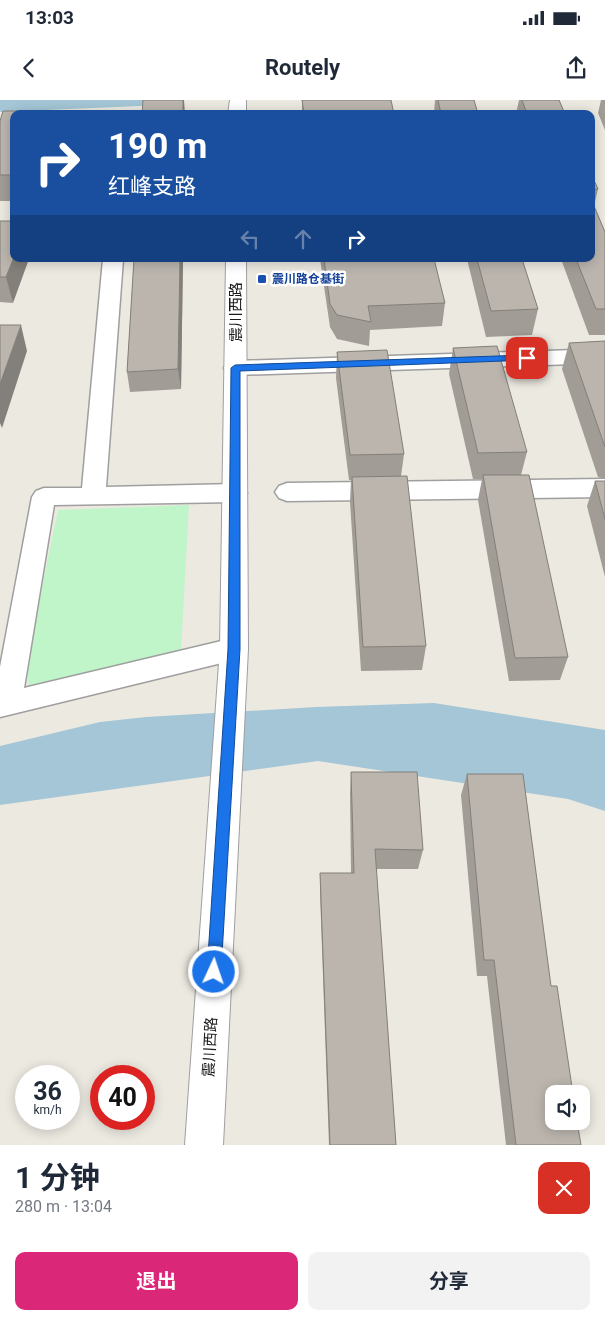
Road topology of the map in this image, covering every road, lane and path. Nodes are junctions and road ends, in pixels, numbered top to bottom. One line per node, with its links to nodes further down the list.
1 (113, 262): 8 (street)
2 (236, 262): 4 (street, 震川西路)
3 (605, 356): 4 (street)
4 (235, 368): 7 (street, 震川西路)
5 (605, 488): 6 (street)
6 (287, 492)
7 (235, 493): 8 (street); 9 (street, 震川西路)
8 (93, 496): 10 (street)
9 (234, 649): 10 (street); 11 (street, 震川西路)
10 (4, 704)
11 (204, 1145)

